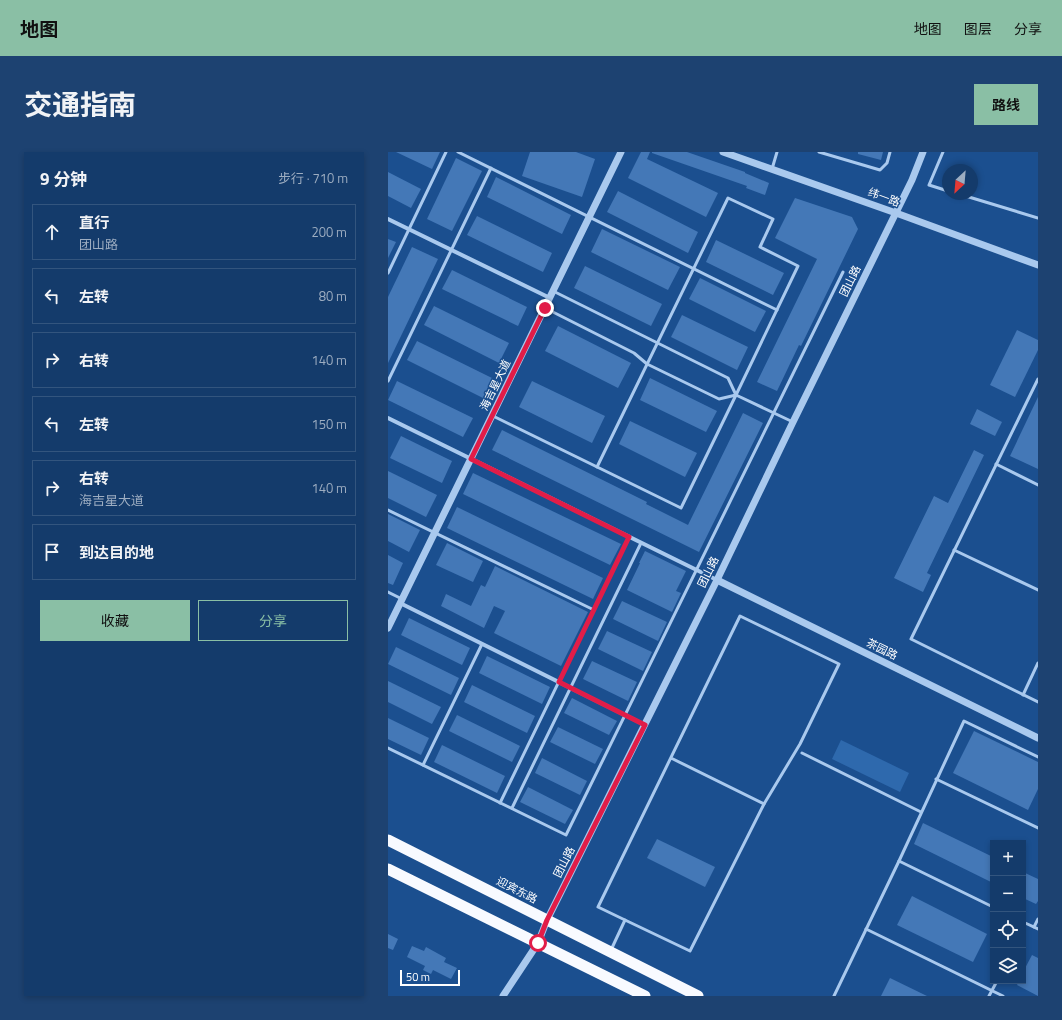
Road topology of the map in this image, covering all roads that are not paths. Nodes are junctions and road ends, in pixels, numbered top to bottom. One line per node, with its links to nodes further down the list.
1 (446, 152): 18 (lane)
2 (458, 152): 10 (lane)
3 (621, 152): 15 (street, 海吉星大道)
4 (723, 152): 11 (street, 纬一路)
5 (777, 152): 11 (lane)
6 (819, 152): 7 (lane)
7 (890, 152)
8 (923, 152): 14 (street, 团山路)
9 (943, 152): 12 (lane)
10 (491, 168): 15 (lane); 19 (lane)
11 (772, 169): 14 (street, 纬一路)
12 (942, 189)
13 (978, 200): 16 (lane)
14 (896, 213): 20 (street, 纬一路); 36 (street, 团山路)
15 (590, 216): 21 (lane); 24 (street, 海吉星大道)
16 (1038, 218)
17 (388, 219): 18 (street)
18 (409, 229): 19 (street); 23 (lane)
19 (451, 250): 25 (street); 31 (lane)
20 (1038, 265)
21 (694, 268): 27 (lane); 27 (lane); 28 (lane)
22 (843, 272): 33 (lane)
23 (388, 273)
24 (553, 291): 25 (street, 海吉星大道); 28 (lane)
25 (550, 298): 26 (street, 海吉星大道)
26 (545, 308): 29 (lane); 34 (street, 海吉星大道)
27 (777, 310): 32 (lane)
28 (658, 343): 29 (lane); 32 (lane)
29 (648, 364): 32 (lane); 39 (lane)
30 (1038, 379): 38 (lane)
31 (388, 381)
32 (736, 395): 33 (lane); 39 (lane)
33 (774, 413): 36 (lane); 46 (lane)
34 (492, 415): 37 (street, 海吉星大道); 39 (lane)
35 (388, 418): 37 (street)
36 (793, 422): 47 (street, 团山路)
37 (471, 459): 42 (street, 海吉星大道); 43 (street)
38 (996, 464): 40 (lane); 45 (lane)
39 (597, 467)
40 (1038, 485)
41 (388, 510): 42 (lane)
42 (435, 533): 50 (street, 海吉星大道); 51 (lane)
43 (629, 537): 44 (street); 51 (lane)
44 (642, 543): 46 (street); 56 (lane)
45 (954, 550): 48 (lane); 57 (lane)
46 (696, 570): 47 (street); 59 (lane)
47 (717, 580): 60 (street, 团山路); 61 (street, 茶园路)
48 (1038, 590)
49 (388, 592): 50 (lane)
50 (401, 601): 52 (street, 海吉星大道); 53 (street)
51 (594, 610): 55 (lane)
52 (388, 628)
53 (482, 644): 55 (street); 66 (lane)
54 (1038, 662): 57 (lane)
55 (559, 682): 56 (street); 68 (lane)
56 (571, 688): 59 (street); 70 (lane)
57 (1023, 695): 58 (lane)
58 (1038, 702)
59 (625, 715): 60 (street); 70 (lane)
60 (645, 725): 78 (street, 团山路)
61 (1038, 738)
62 (388, 748): 66 (lane)
63 (802, 753): 71 (lane)
64 (1038, 757): 67 (lane)
65 (671, 758): 69 (lane); 69 (lane); 79 (lane)
66 (423, 765): 68 (lane)
67 (936, 779): 71 (lane); 72 (lane)
68 (500, 803): 70 (lane)
69 (764, 804): 79 (lane)
70 (512, 808)
71 (921, 812): 74 (lane)
72 (1038, 828)
73 (388, 840): 78 (highway, 迎宾东路)
74 (899, 861): 76 (lane); 82 (lane)
75 (388, 869): 84 (highway)
76 (990, 906)
77 (1038, 919): 81 (lane)
78 (547, 920): 84 (street, 团山路); 85 (highway, 迎宾东路)
79 (625, 920): 85 (lane)
80 (1026, 923): 81 (lane)
81 (1034, 927): 83 (lane)
82 (866, 929): 87 (lane); 91 (lane)
83 (1038, 929)
84 (538, 943): 88 (street, 团山路); 89 (highway)
85 (610, 952): 90 (highway, 迎宾东路)
86 (995, 984): 87 (lane)
87 (992, 990): 92 (lane); 93 (lane)
88 (503, 996)
89 (644, 996)
90 (698, 996)
91 (834, 996)
92 (989, 996)
93 (1003, 996)

